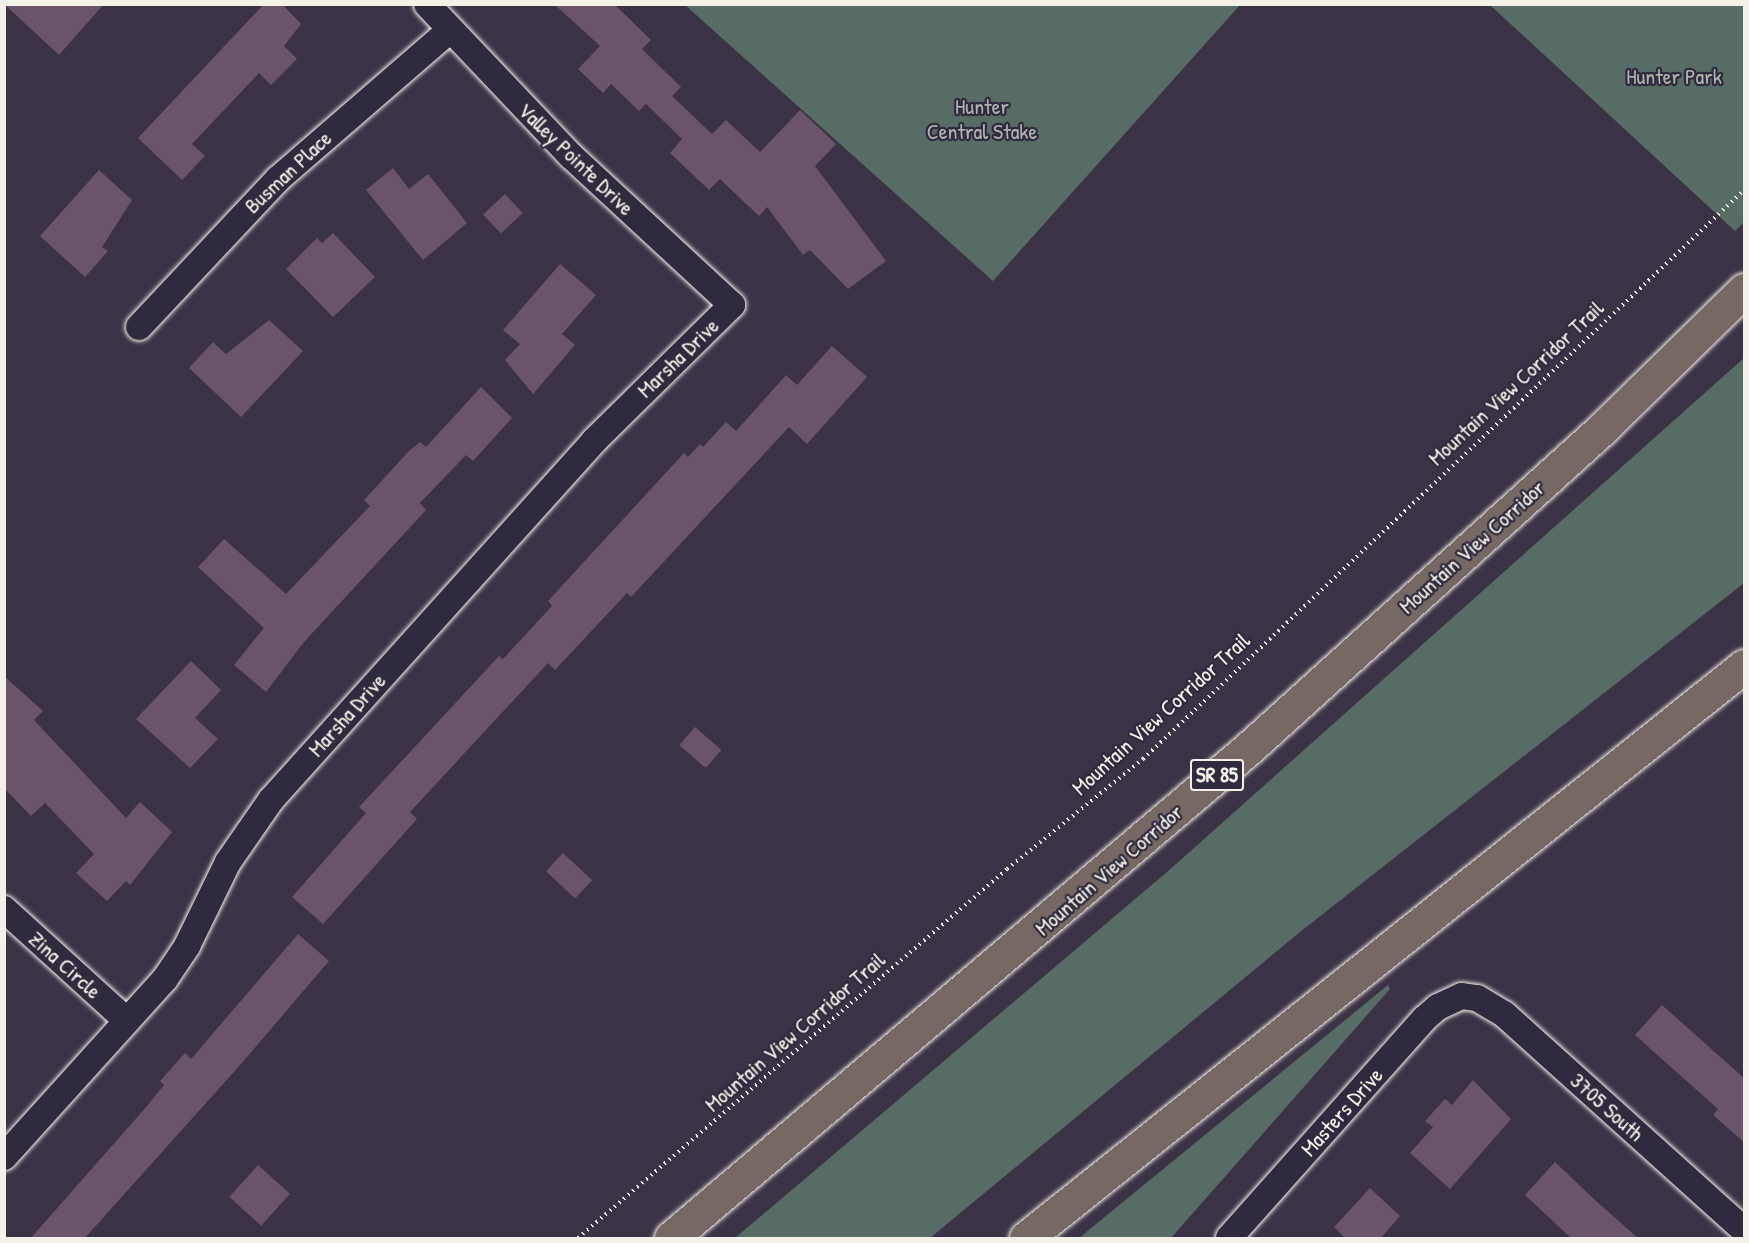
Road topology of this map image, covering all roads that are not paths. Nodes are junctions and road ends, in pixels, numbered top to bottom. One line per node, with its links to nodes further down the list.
1 (428, 4): 2 (street, Valley Pointe Drive)
2 (449, 31): 4 (street, Valley Pointe Drive); 5 (street, Busman Place)
3 (1744, 290): 12 (highway, Mountain View Corridor / SR 85)
4 (732, 305): 9 (street, Marsha Drive)
5 (139, 327)
6 (1744, 666): 13 (highway)
7 (4, 909): 9 (street, Zina Circle)
8 (1462, 996): 11 (street, 3705 South); 14 (street, Masters Drive)
9 (127, 1021): 10 (street, Marsha Drive)
10 (4, 1156)
11 (1744, 1230)
12 (671, 1239)
13 (1026, 1239)
14 (1229, 1239)

